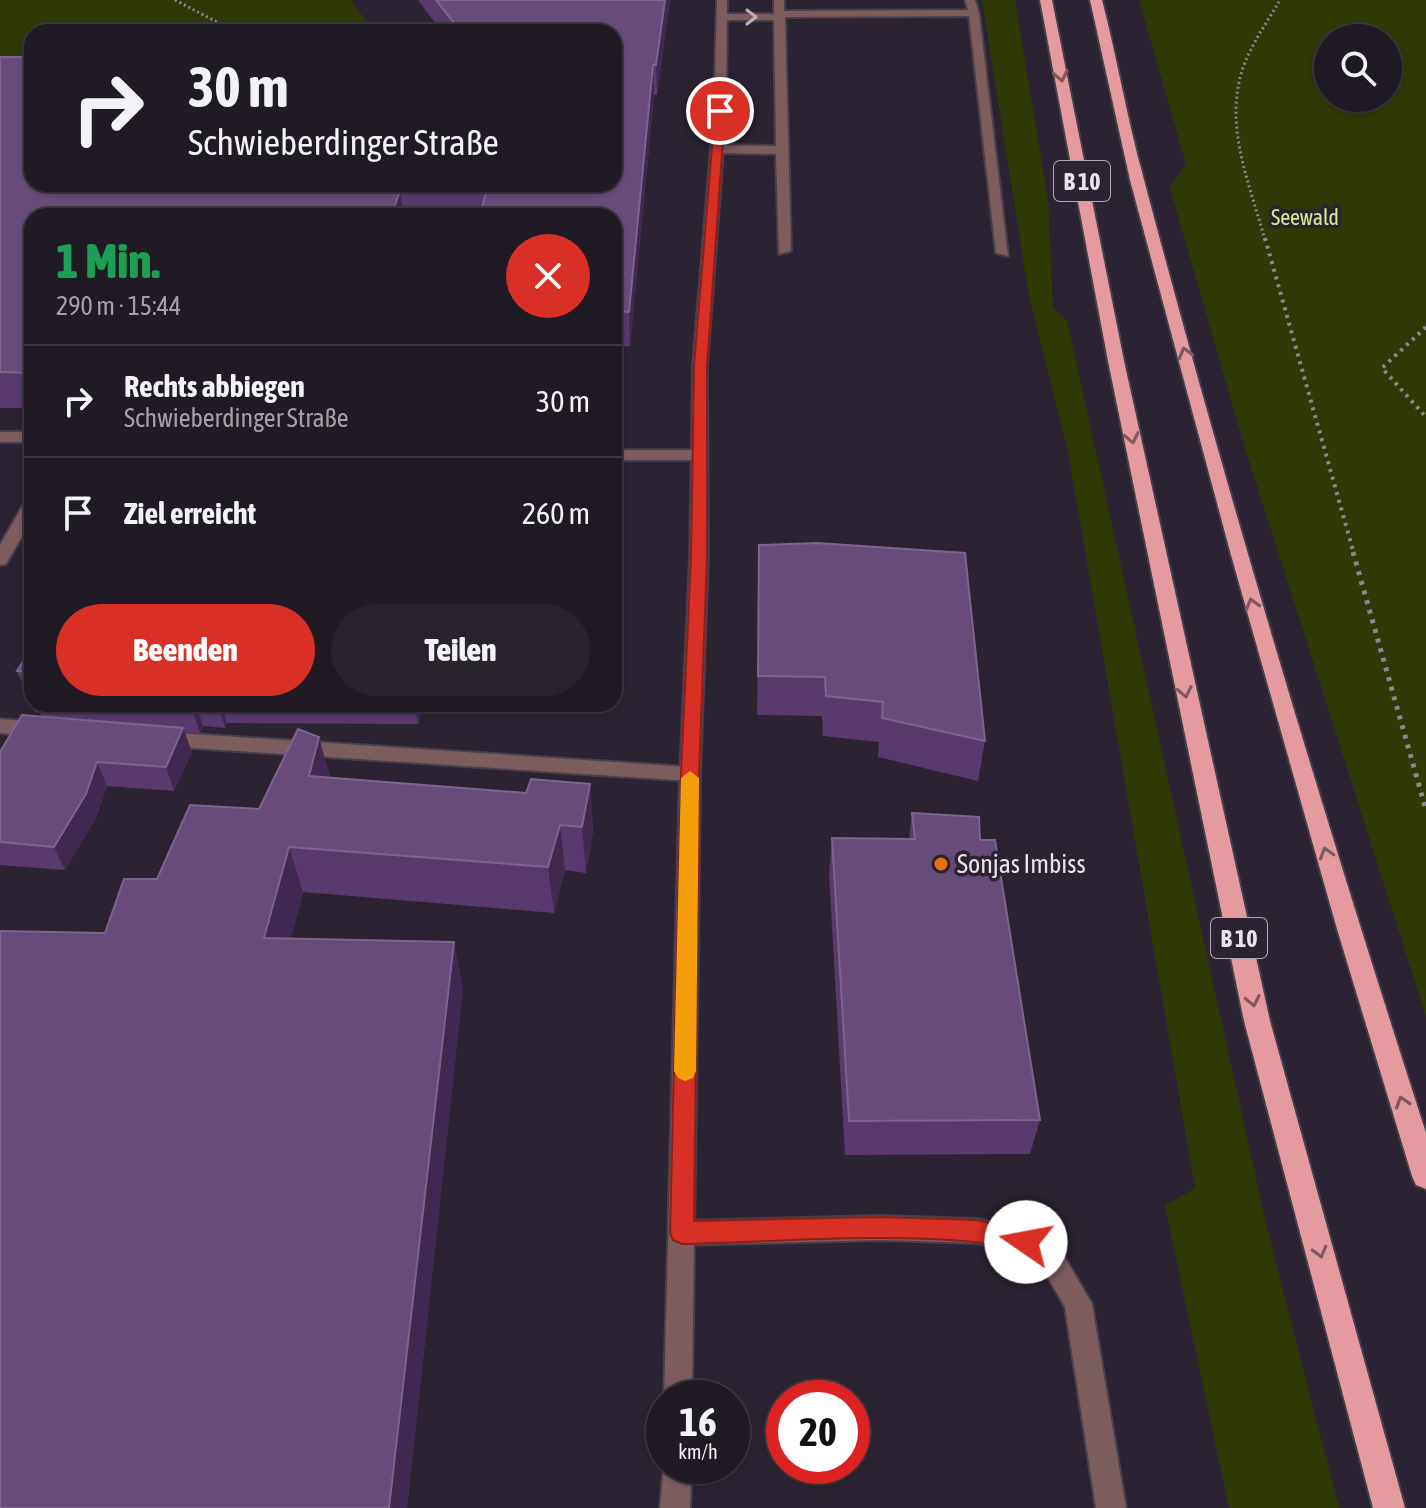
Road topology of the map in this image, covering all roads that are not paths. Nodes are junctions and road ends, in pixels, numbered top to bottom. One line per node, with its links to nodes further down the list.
1 (779, 0): 7 (street)
2 (970, 0): 6 (street)
3 (1046, 0): 28 (highway, B 10, one-way to 28)
4 (1096, 0): 22 (highway, B 10, one-way to 4)
5 (722, 8): 7 (street, one-way to 7); 8 (street)
6 (974, 13): 7 (street); 11 (street)
7 (780, 15): 9 (street)
8 (717, 149): 9 (street); 15 (street)
9 (782, 150): 10 (street)
10 (784, 251)
11 (1003, 253)
12 (0, 437): 13 (street)
13 (24, 437)
14 (622, 455): 15 (street)
15 (698, 455): 21 (street)
16 (24, 518): 17 (street)
17 (0, 560)
18 (0, 726): 19 (street)
19 (63, 731)
20 (143, 738): 21 (street)
21 (690, 774): 23 (street)
22 (1426, 1176)
23 (682, 1233): 24 (street); 27 (street)
24 (678, 1380)
25 (676, 1484): 26 (street)
26 (675, 1508)
27 (1111, 1508)
28 (1389, 1508)

